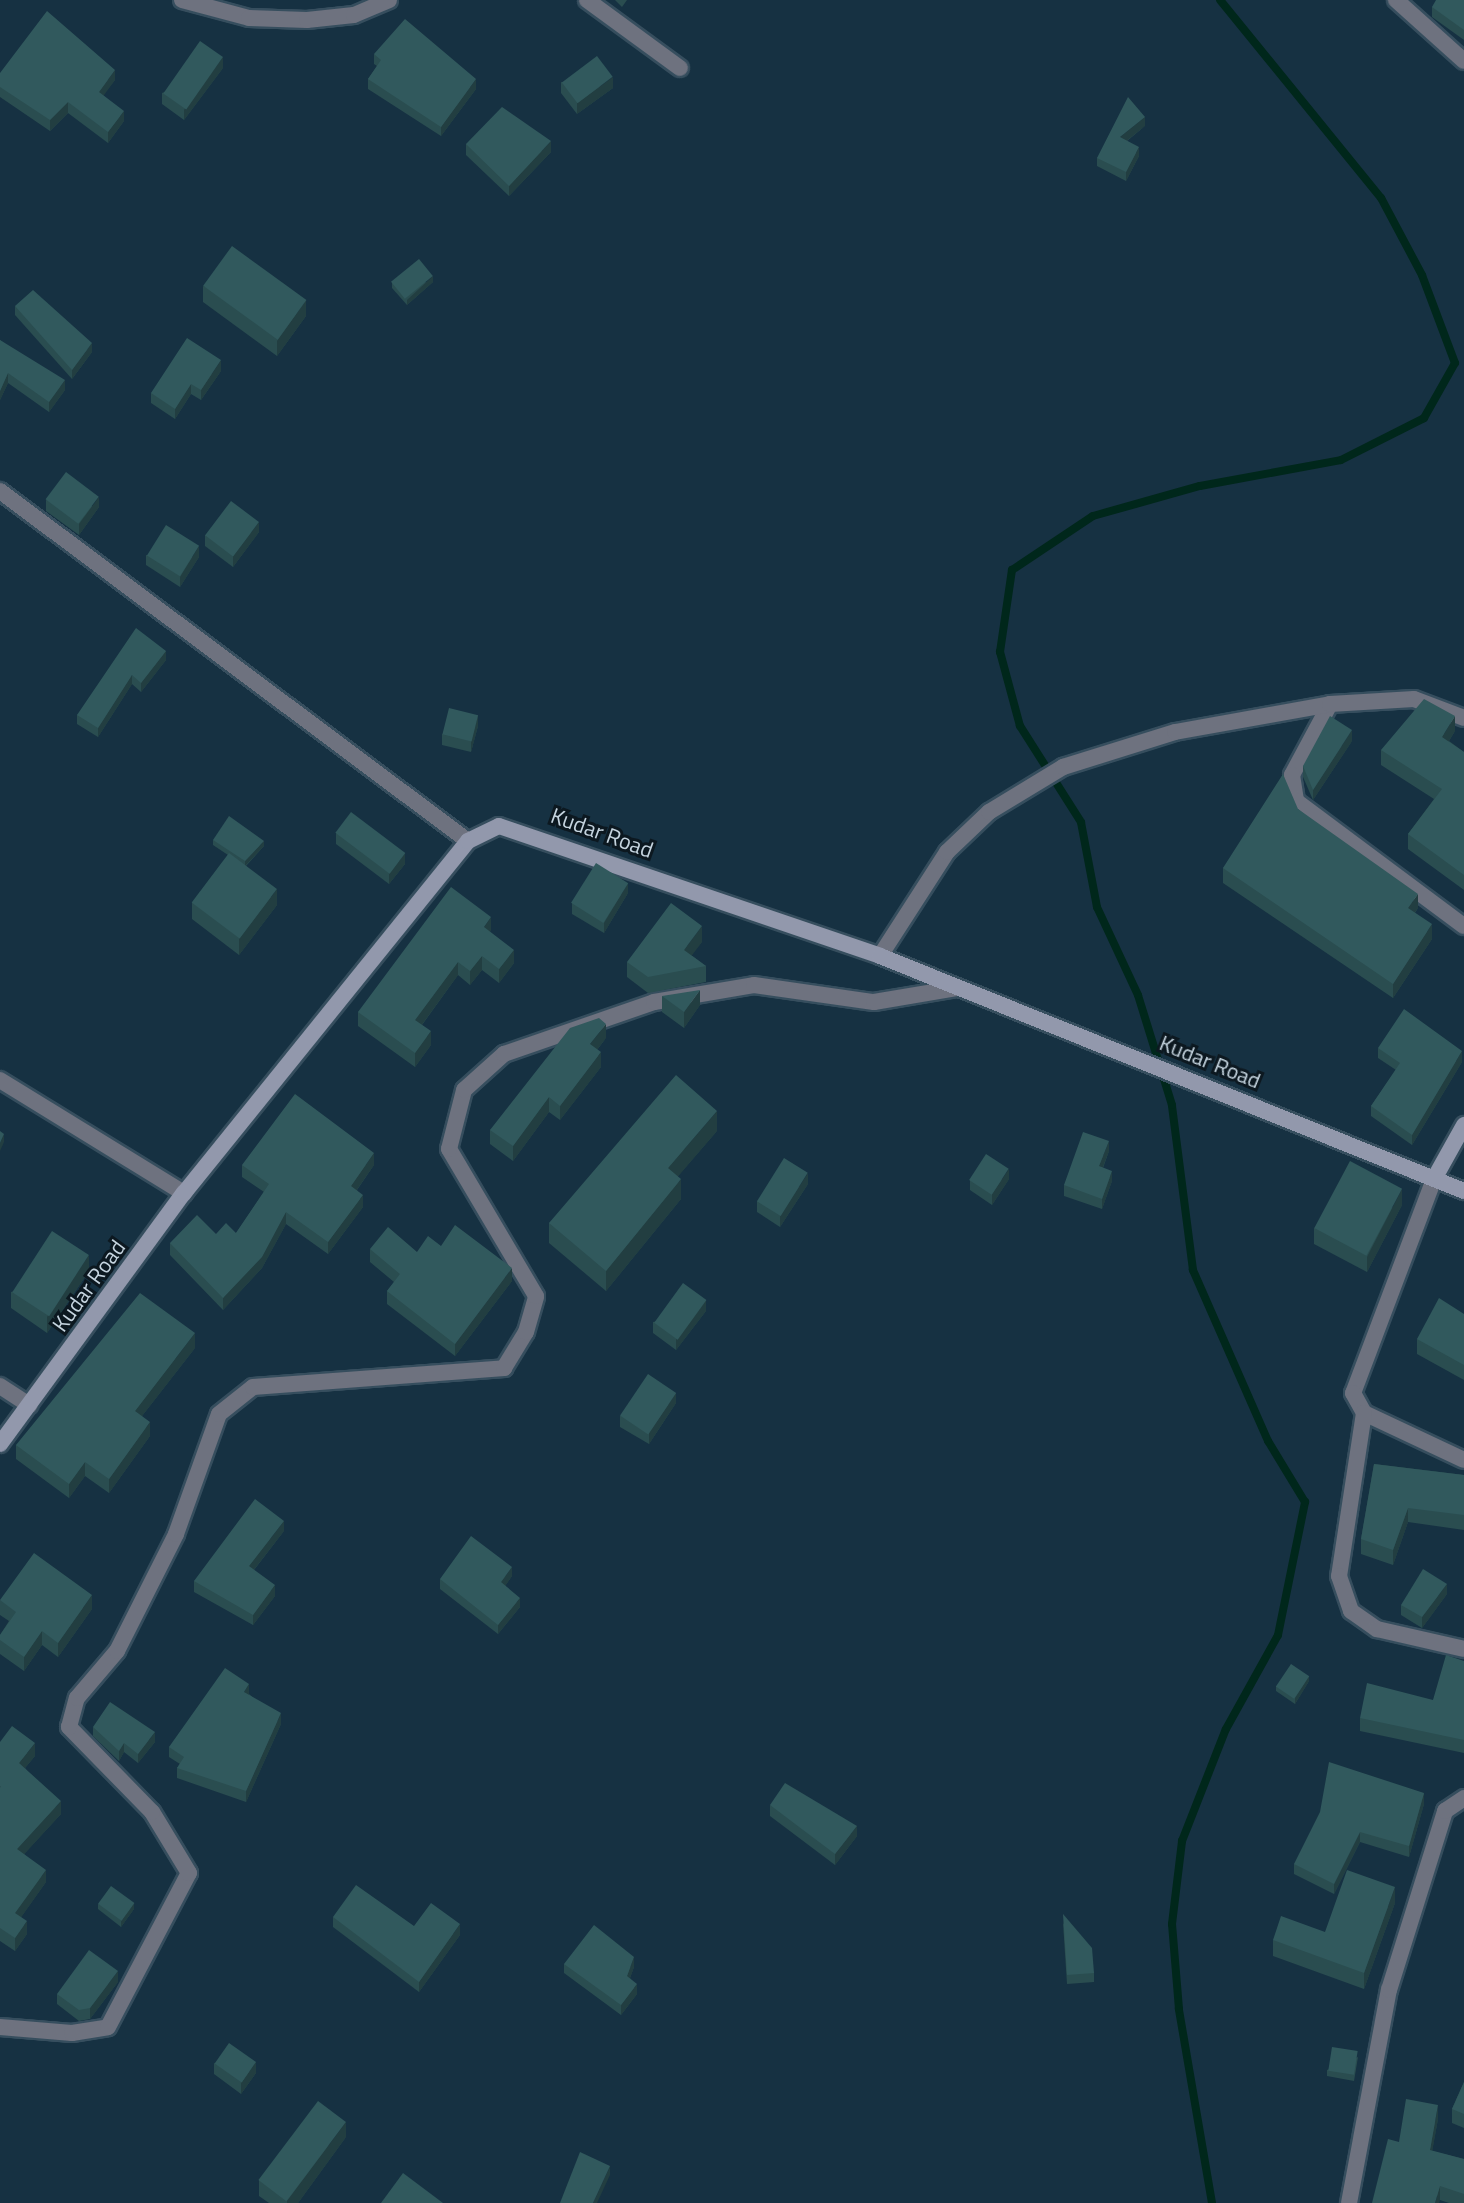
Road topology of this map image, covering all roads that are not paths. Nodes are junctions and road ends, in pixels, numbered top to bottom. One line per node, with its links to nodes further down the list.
1 (182, 0): 2 (street)
2 (389, 0)
3 (587, 0): 6 (street)
4 (1396, 0): 5 (street)
5 (1464, 61)
6 (680, 68)
7 (0, 491): 10 (street)
8 (1330, 704): 9 (street); 11 (street); 12 (street)
9 (1464, 718)
10 (468, 841): 12 (street, Kudar Road); 18 (street, Kudar Road)
11 (1464, 926)
12 (880, 956): 13 (street, Kudar Road)
13 (958, 988): 16 (street, Kudar Road); 26 (street)
14 (0, 1080): 18 (street)
15 (1464, 1125): 16 (street)
16 (1434, 1179): 17 (street, Kudar Road); 21 (street)
17 (1464, 1191)
18 (184, 1193): 20 (street, Kudar Road)
19 (0, 1386): 20 (street)
20 (29, 1405): 22 (street, Kudar Road)
21 (1364, 1413): 23 (street); 24 (street)
22 (0, 1444)
23 (1464, 1460)
24 (1464, 1649)
25 (1464, 1798): 27 (street)
26 (0, 2027)
27 (1349, 2203)

